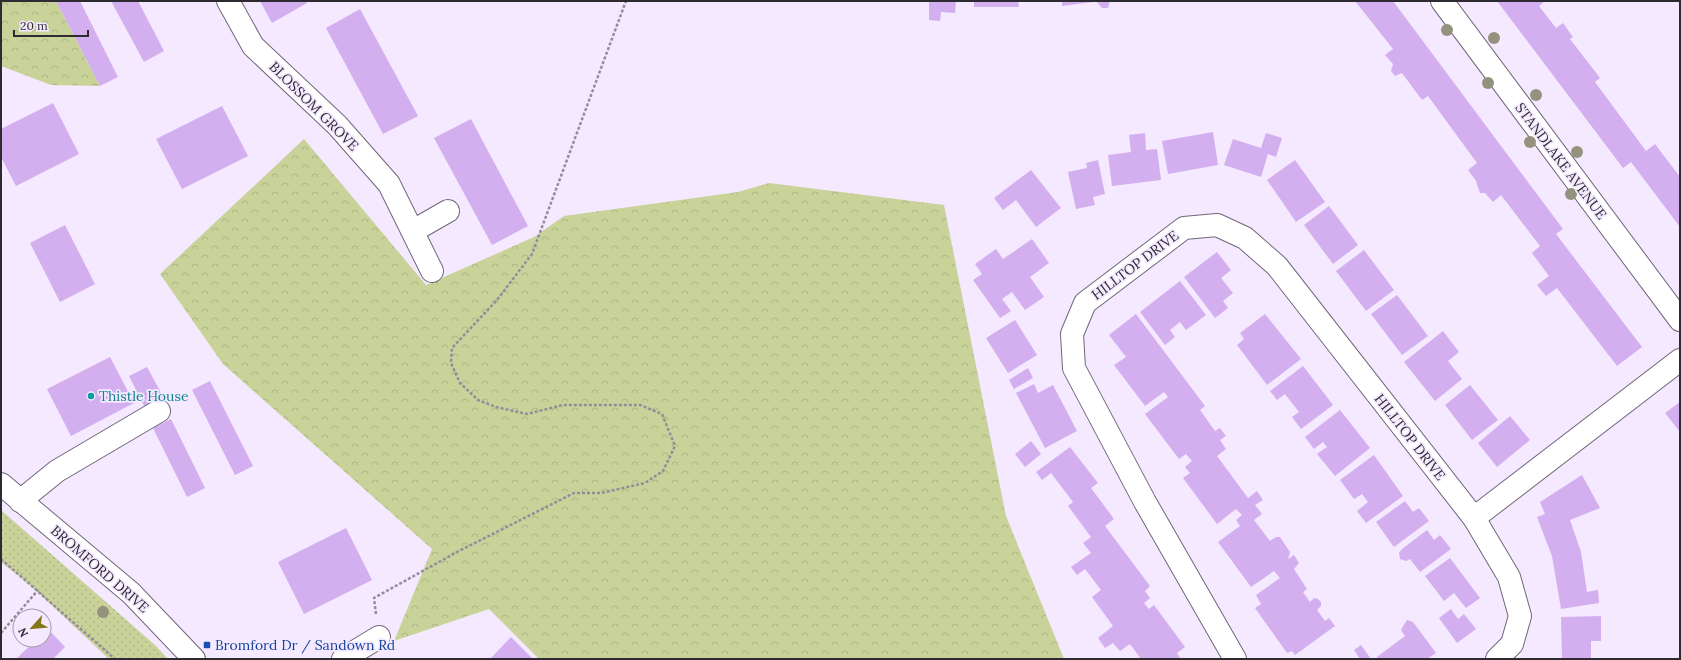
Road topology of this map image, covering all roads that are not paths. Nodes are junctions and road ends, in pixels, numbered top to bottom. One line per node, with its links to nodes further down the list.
1 (228, 1): 4 (street, BLOSSOM GROVE)
2 (1442, 1): 6 (street, STANDLAKE AVENUE)
3 (448, 211): 4 (street)
4 (413, 231): 5 (street, BLOSSOM GROVE)
5 (432, 271)
6 (1680, 320)
7 (1680, 360): 11 (street)
8 (159, 411): 10 (street)
9 (1, 484): 10 (street, BROMFORD DRIVE)
10 (20, 501): 13 (street, BROMFORD DRIVE)
11 (1474, 518): 15 (street, HILLTOP DRIVE); 16 (street, HILLTOP DRIVE)
12 (379, 637): 14 (street)
13 (194, 659)
14 (343, 659)
15 (1235, 659)
16 (1497, 659)

